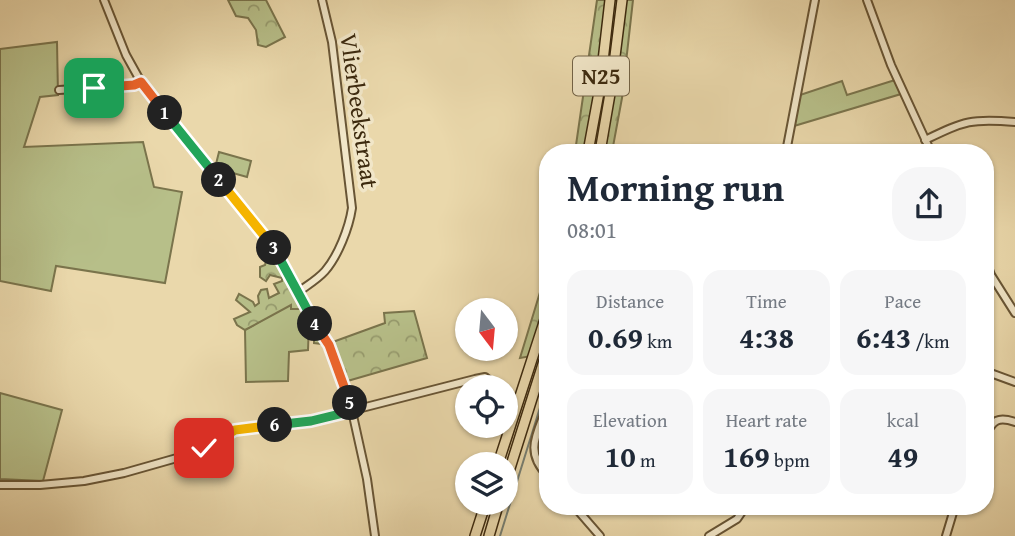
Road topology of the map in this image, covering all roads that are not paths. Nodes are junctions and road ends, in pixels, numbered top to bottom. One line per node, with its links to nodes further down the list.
1 (104, 0): 7 (street)
2 (322, 0): 16 (street, Vlierbeekstraat)
3 (610, 0): 11 (highway, N25)
4 (622, 0): 12 (highway, N25)
5 (815, 0): 13 (street)
6 (867, 0): 10 (street)
7 (141, 82): 8 (street); 16 (street)
8 (59, 90)
9 (1015, 122): 10 (street)
10 (925, 140): 14 (street)
11 (589, 144)
12 (601, 144)
13 (788, 144)
14 (927, 144)
15 (994, 280): 17 (street)
16 (297, 293): 23 (street)
17 (1015, 313)
18 (539, 338): 27 (highway)
19 (994, 374): 21 (street)
20 (539, 376): 28 (highway)
21 (1015, 382)
22 (455, 384): 23 (street)
23 (352, 411): 30 (street); 36 (street)
24 (994, 421): 25 (street)
25 (1015, 422)
26 (539, 430): 29 (street)
27 (502, 452)
28 (515, 452)
29 (539, 465)
30 (0, 485)
31 (482, 515): 37 (highway)
32 (495, 515): 38 (highway)
33 (582, 515): 39 (street)
34 (740, 515): 40 (street)
35 (952, 515): 41 (street)
36 (375, 536)
37 (475, 536)
38 (488, 536)
39 (600, 536)
40 (709, 536)
41 (946, 536)

